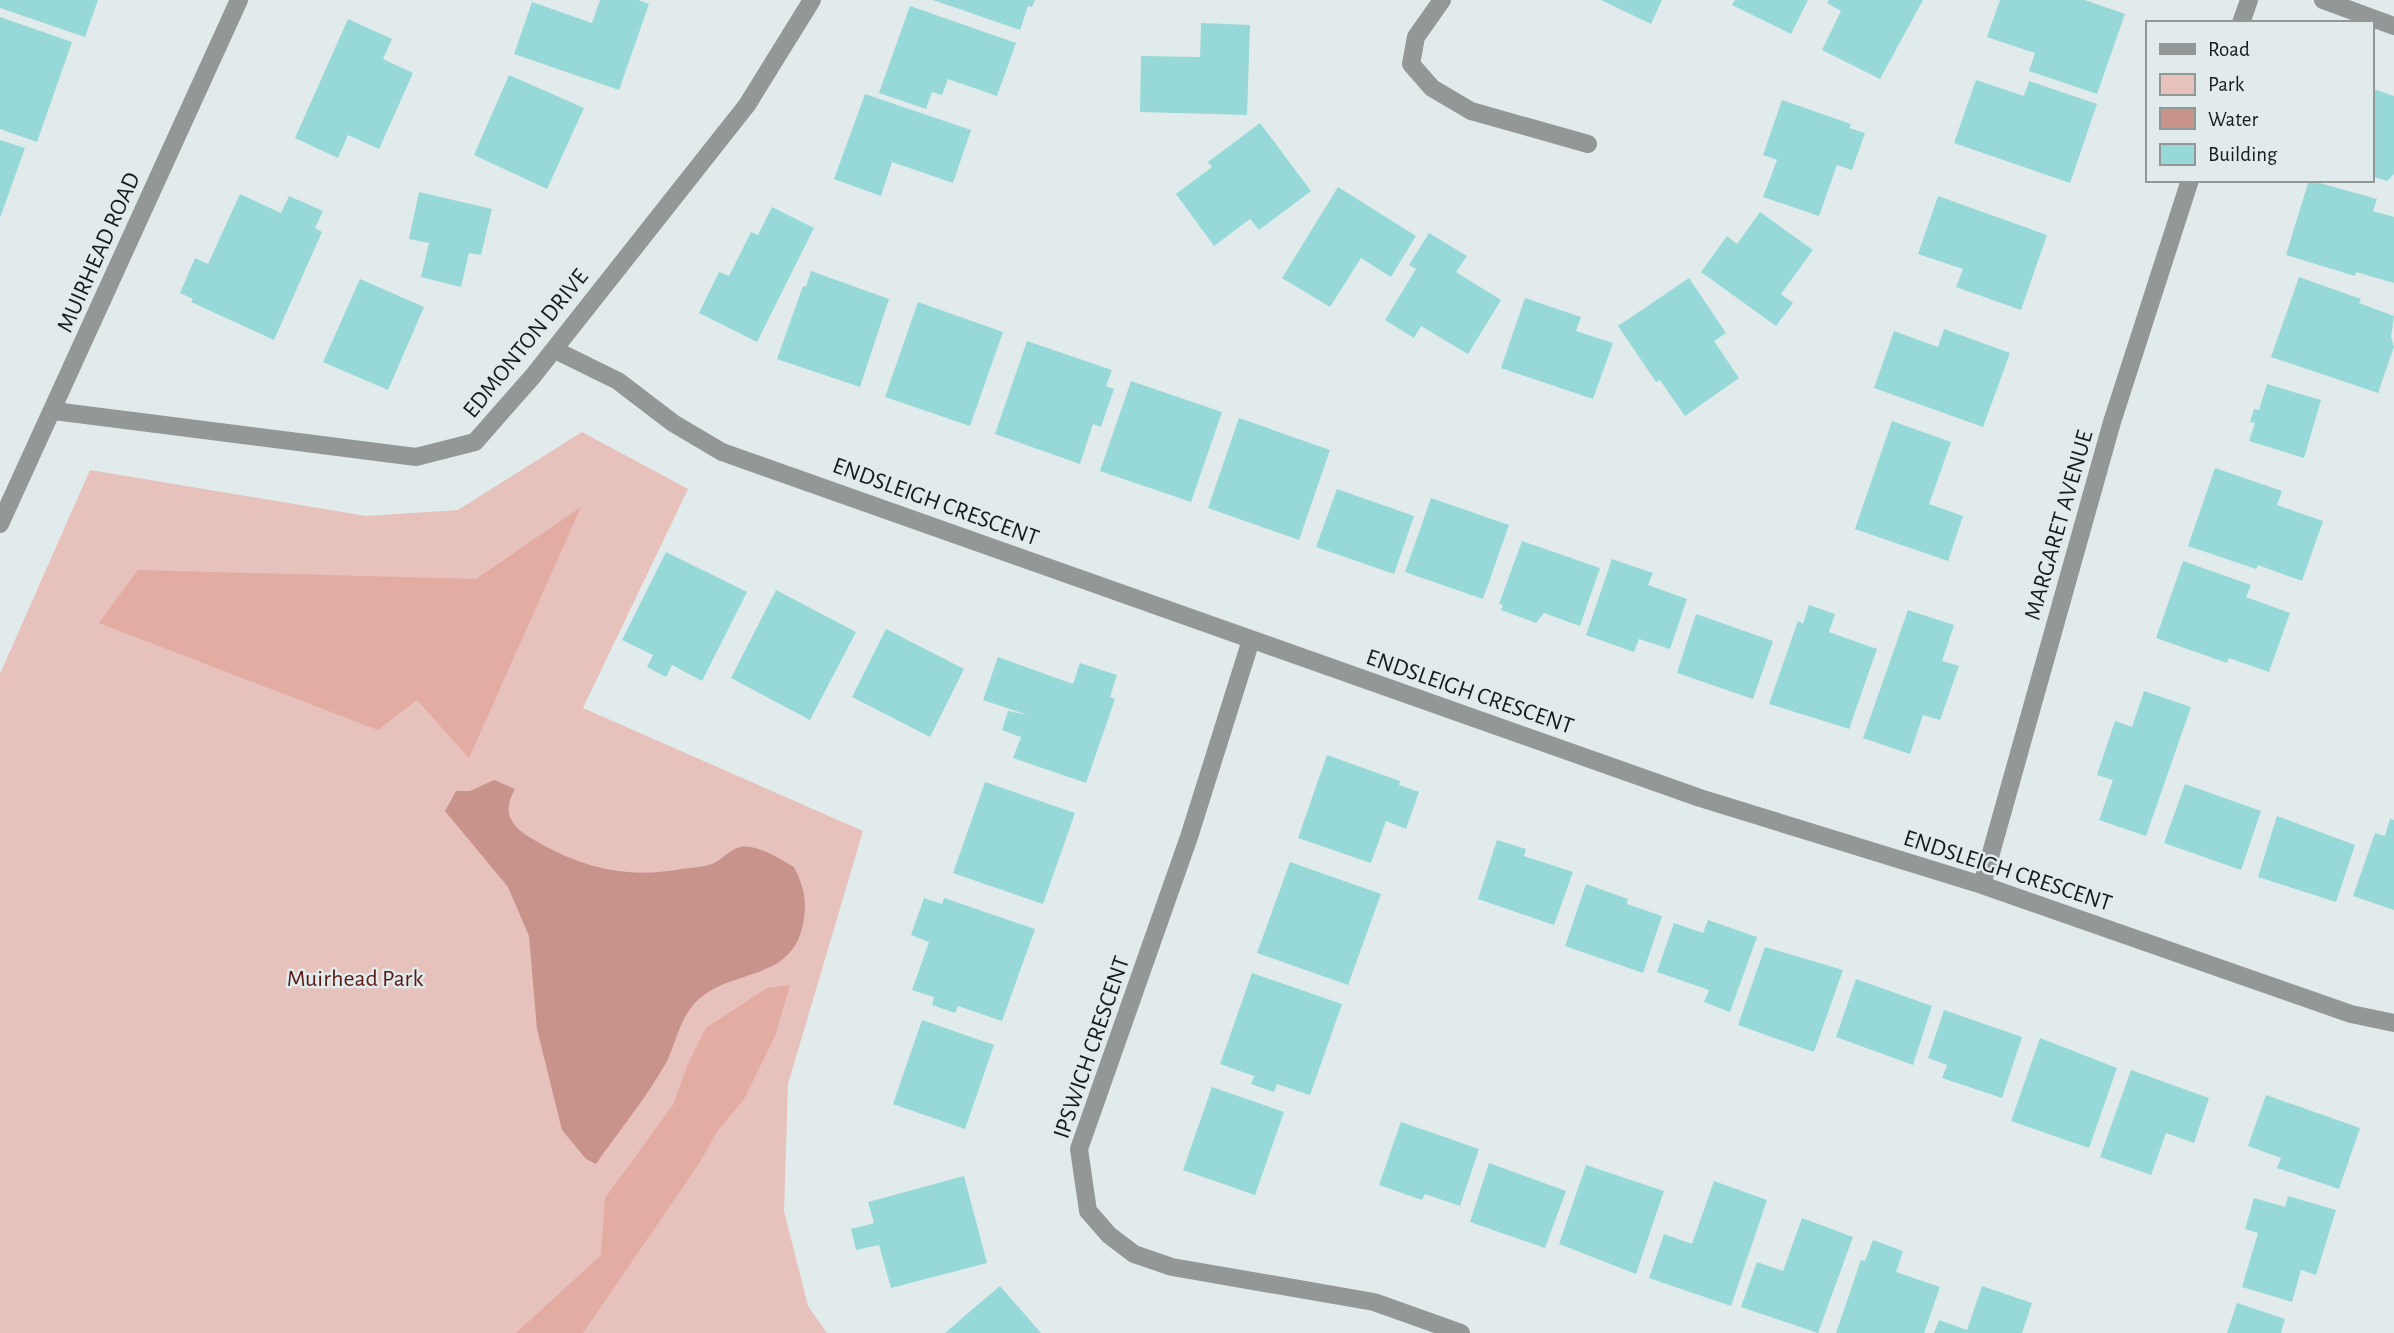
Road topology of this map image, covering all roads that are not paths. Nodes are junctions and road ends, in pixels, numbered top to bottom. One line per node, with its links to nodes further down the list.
1 (239, 0): 11 (street, MUIRHEAD ROAD)
2 (812, 0): 10 (street, EDMONTON DRIVE)
3 (1442, 0): 8 (street)
4 (2249, 0): 6 (street)
5 (2323, 0): 7 (street)
6 (2242, 21)
7 (2394, 26)
8 (1588, 144)
9 (2189, 182): 14 (street, MARGARET AVENUE)
10 (555, 349): 11 (street, EDMONTON DRIVE); 13 (street, ENDSLEIGH CRESCENT)
11 (54, 411): 12 (street, MUIRHEAD ROAD)
12 (0, 524)
13 (1251, 639): 14 (street, ENDSLEIGH CRESCENT); 16 (street, IPSWICH CRESCENT)
14 (1982, 885): 15 (street, ENDSLEIGH CRESCENT)
15 (2394, 1023)
16 (1461, 1333)

